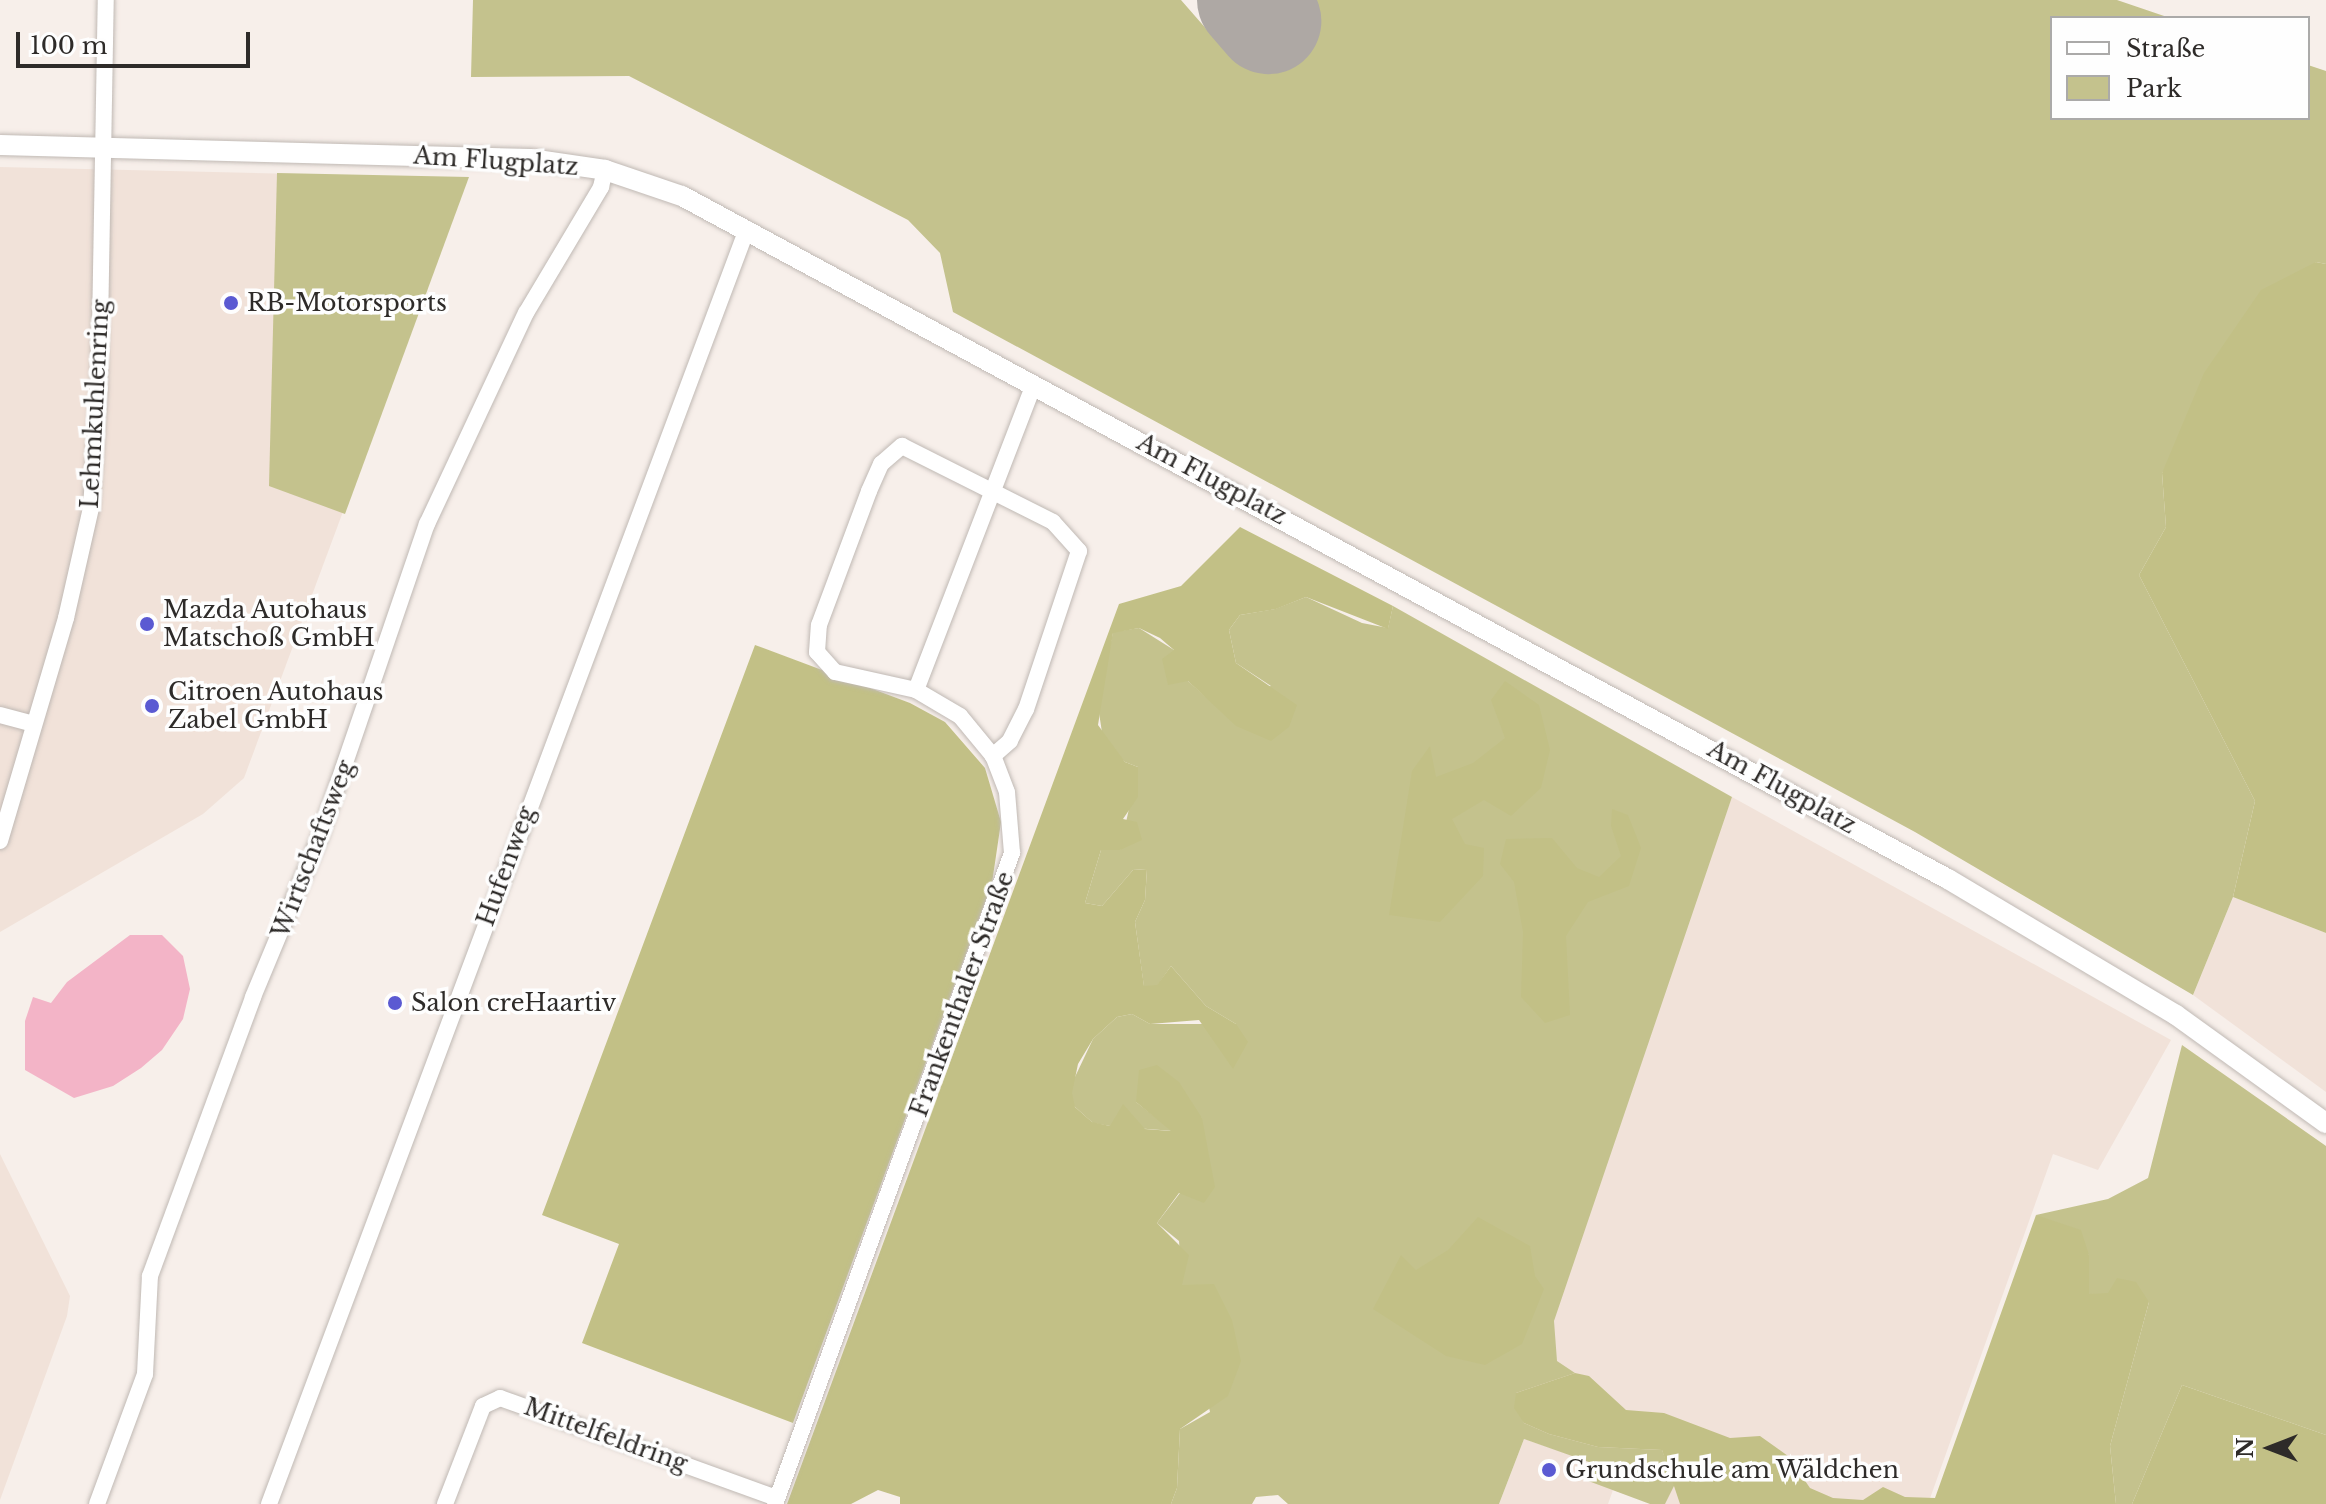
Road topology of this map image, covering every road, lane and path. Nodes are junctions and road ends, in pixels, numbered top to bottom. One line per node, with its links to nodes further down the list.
1 (106, 0): 3 (street, Lehmkuhlenring)
2 (0, 145): 3 (street, Am Flugplatz)
3 (103, 148): 4 (street, Am Flugplatz); 10 (street, Lehmkuhlenring)
4 (605, 170): 5 (street, Am Flugplatz); 15 (street, Wirtschaftsweg)
5 (747, 229): 6 (street, Am Flugplatz); 16 (street, Hufenweg)
6 (1034, 384): 7 (street); 13 (street, Am Flugplatz)
7 (992, 490): 8 (street); 8 (street, Frankenthaler Straße); 11 (street)
8 (916, 690): 11 (street, Frankenthaler Straße)
9 (0, 715): 10 (street)
10 (34, 724): 12 (street, Lehmkuhlenring)
11 (993, 756): 14 (street, Frankenthaler Straße)
12 (0, 841)
13 (2326, 1123)
14 (776, 1501): 17 (street, Mittelfeldring)
15 (97, 1504)
16 (269, 1504)
17 (445, 1504)

